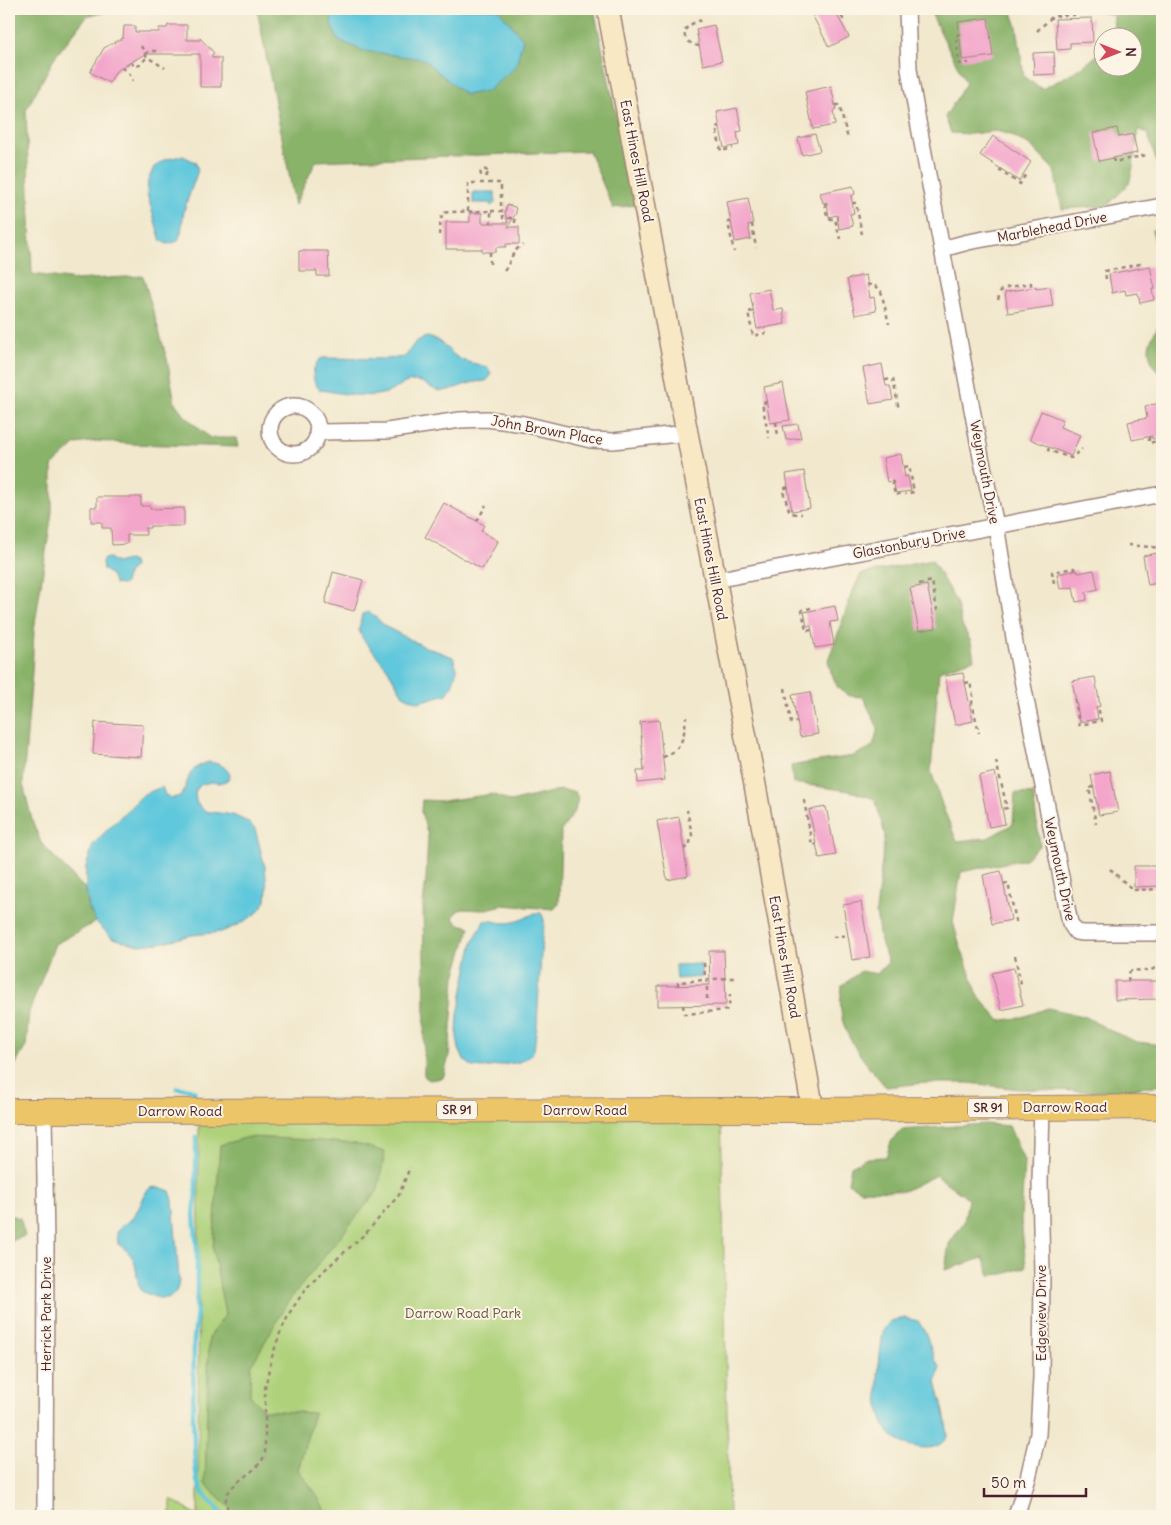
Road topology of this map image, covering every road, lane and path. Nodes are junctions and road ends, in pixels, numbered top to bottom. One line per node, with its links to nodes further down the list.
1 (608, 9): 61 (street, East Hines Hill Road)
2 (838, 9): 6 (path)
3 (907, 9): 43 (street, Weymouth Drive)
4 (1074, 19): 7 (path)
5 (701, 20): 10 (path)
6 (841, 20)
7 (1037, 31)
8 (960, 35): 14 (path)
9 (142, 46): 12 (path)
10 (699, 46)
11 (158, 51): 12 (path)
12 (146, 56): 13 (path); 16 (path)
13 (131, 62)
14 (970, 63)
15 (122, 68): 17 (path)
16 (165, 68)
17 (134, 81)
18 (835, 104): 20 (path)
19 (720, 126): 21 (path)
20 (848, 139)
21 (733, 148)
22 (1146, 155): 23 (path)
23 (1113, 158)
24 (1001, 169): 25 (path)
25 (1026, 174)
26 (484, 177): 27 (path)
27 (484, 183): 31 (path); 33 (path)
28 (825, 203): 40 (path)
29 (852, 204): 38 (path)
30 (1162, 206): 43 (street, Marblehead Drive)
31 (468, 211): 32 (path); 39 (path)
32 (491, 211): 33 (path); 35 (path)
33 (501, 211): 37 (path)
34 (731, 222): 45 (path)
35 (491, 223)
36 (752, 224): 42 (path)
37 (515, 227)
38 (862, 234)
39 (439, 235)
40 (840, 239)
41 (523, 245): 48 (path)
42 (756, 248)
43 (942, 249): 75 (street, Weymouth Drive)
44 (490, 252): 46 (path)
45 (734, 252)
46 (490, 266)
47 (1141, 268): 49 (path)
48 (504, 272)
49 (1106, 279)
50 (867, 284): 54 (path)
51 (1031, 287): 52 (path)
52 (998, 300)
53 (753, 310): 55 (path)
54 (889, 324)
55 (766, 333)
56 (885, 380): 58 (path)
57 (766, 402): 64 (path)
58 (899, 410)
59 (776, 422): 62 (path)
60 (317, 432): 61 (street, John Brown Place)
61 (687, 433): 79 (street, East Hines Hill Road)
62 (778, 436)
63 (1149, 437): 65 (path)
64 (769, 438)
65 (1162, 440)
66 (1049, 448): 67 (path)
67 (1082, 449)
68 (904, 467): 69 (path)
69 (892, 481)
70 (788, 487): 73 (path)
71 (1162, 494): 75 (street, Glastonbury Drive)
72 (486, 504): 74 (path)
73 (802, 514)
74 (477, 521)
75 (996, 525): 79 (street, Glastonbury Drive); 105 (street, Weymouth Drive)
76 (1128, 546): 77 (path)
77 (1162, 548)
78 (1075, 570): 80 (path)
79 (716, 580): 121 (street, East Hines Hill Road)
80 (1054, 583)
81 (919, 584): 83 (path)
82 (811, 608): 84 (path)
83 (933, 611)
84 (812, 630)
85 (965, 683): 91 (path)
86 (785, 688): 90 (path)
87 (1075, 699): 88 (path)
88 (1098, 706)
89 (686, 717): 92 (path)
90 (797, 722)
91 (979, 733)
92 (663, 757)
93 (996, 761): 96 (path)
94 (1094, 787): 98 (path)
95 (804, 800): 99 (path)
96 (1002, 809)
97 (687, 810): 100 (path)
98 (1096, 824)
99 (816, 844)
100 (684, 849)
101 (1110, 869): 103 (path)
102 (1004, 884): 104 (path)
103 (1162, 890)
104 (1017, 926)
105 (1162, 933)
106 (848, 935): 107 (path)
107 (833, 937)
108 (1015, 956): 114 (path)
109 (704, 963): 112 (path)
110 (1162, 965): 113 (path)
111 (734, 978): 112 (path)
112 (706, 979): 115 (path); 117 (path)
113 (1128, 981)
114 (1018, 984)
115 (678, 986)
116 (730, 994): 118 (path)
117 (707, 1000)
118 (683, 1005)
119 (1042, 1107): 120 (main road, Darrow Road / SR 91); 121 (main road, Darrow Road / SR 91); 127 (street, Edgeview Drive)
120 (1162, 1107)
121 (813, 1110): 123 (main road, Darrow Road / SR 91)
122 (9, 1111): 123 (main road, Darrow Road / SR 91)
123 (44, 1112): 125 (street, Herrick Park Drive)
124 (410, 1167): 126 (path)
125 (44, 1516)
126 (232, 1516)
127 (1016, 1516)

